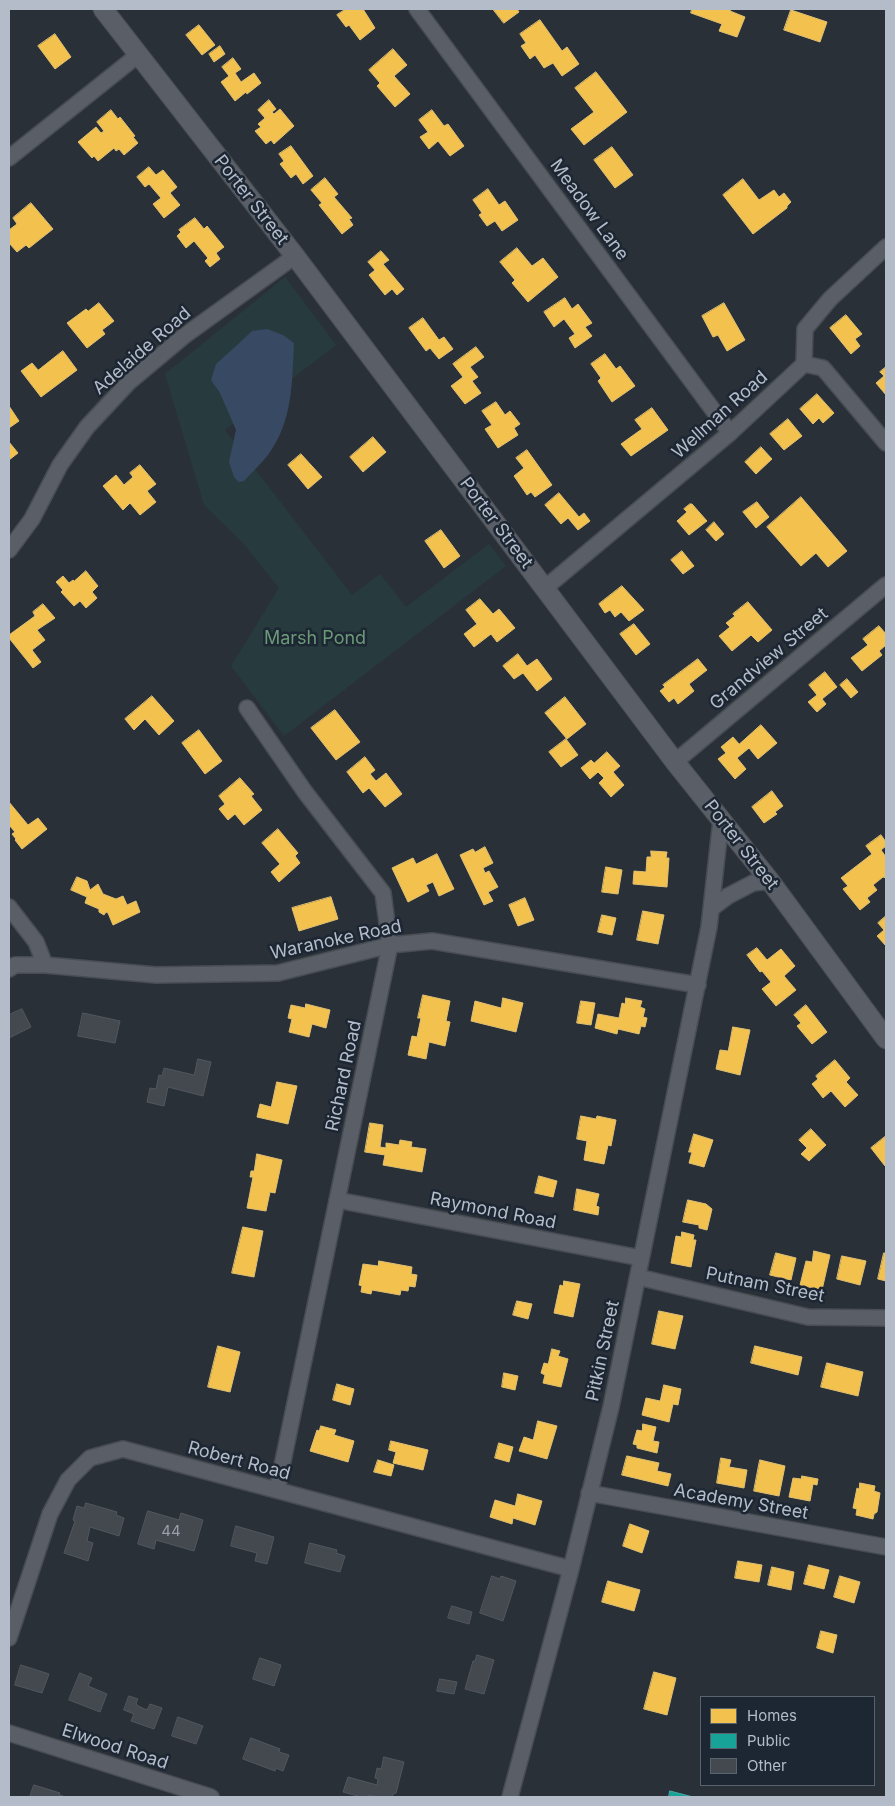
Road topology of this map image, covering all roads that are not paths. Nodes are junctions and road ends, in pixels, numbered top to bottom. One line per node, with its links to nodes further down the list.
1 (103, 9): 3 (street, Porter Street)
2 (417, 9): 8 (street, Meadow Lane)
3 (138, 55): 4 (street); 6 (street, Porter Street)
4 (9, 158)
5 (886, 247): 7 (street)
6 (295, 256): 10 (street, Adelaide Road); 12 (street, Porter Street)
7 (804, 364): 8 (street, Wellman Road); 9 (street)
8 (730, 434): 12 (street, Wellman Road)
9 (886, 444)
10 (9, 550)
11 (886, 585): 14 (street, Grandview Street)
12 (545, 588): 14 (street, Porter Street)
13 (247, 708): 19 (street, Richard Road)
14 (675, 762): 15 (street, Porter Street)
15 (721, 820): 16 (street, Porter Street); 18 (street, Pitkin Street)
16 (770, 881): 18 (street); 23 (street, Porter Street)
17 (9, 907): 20 (street)
18 (712, 908): 22 (street, Pitkin Street)
19 (390, 945): 20 (street, Waranoke Road); 22 (street, Waranoke Road); 24 (street, Richard Road)
20 (44, 965): 21 (street, Waranoke Road)
21 (9, 969)
22 (698, 985): 25 (street, Pitkin Street)
23 (886, 1039)
24 (338, 1200): 25 (street, Raymond Road); 28 (street, Richard Road)
25 (641, 1258): 26 (street, Pitkin Street)
26 (638, 1277): 27 (street, Putnam Street); 29 (street, Pitkin Street)
27 (886, 1318)
28 (277, 1490): 31 (street, Robert Road); 32 (street, Robert Road)
29 (589, 1493): 30 (street, Academy Street); 31 (street, Pitkin Street)
30 (886, 1547)
31 (570, 1569): 35 (street, Pitkin Street)
32 (9, 1638)
33 (9, 1733): 34 (street, Elwood Road)
34 (211, 1797)
35 (510, 1797)

